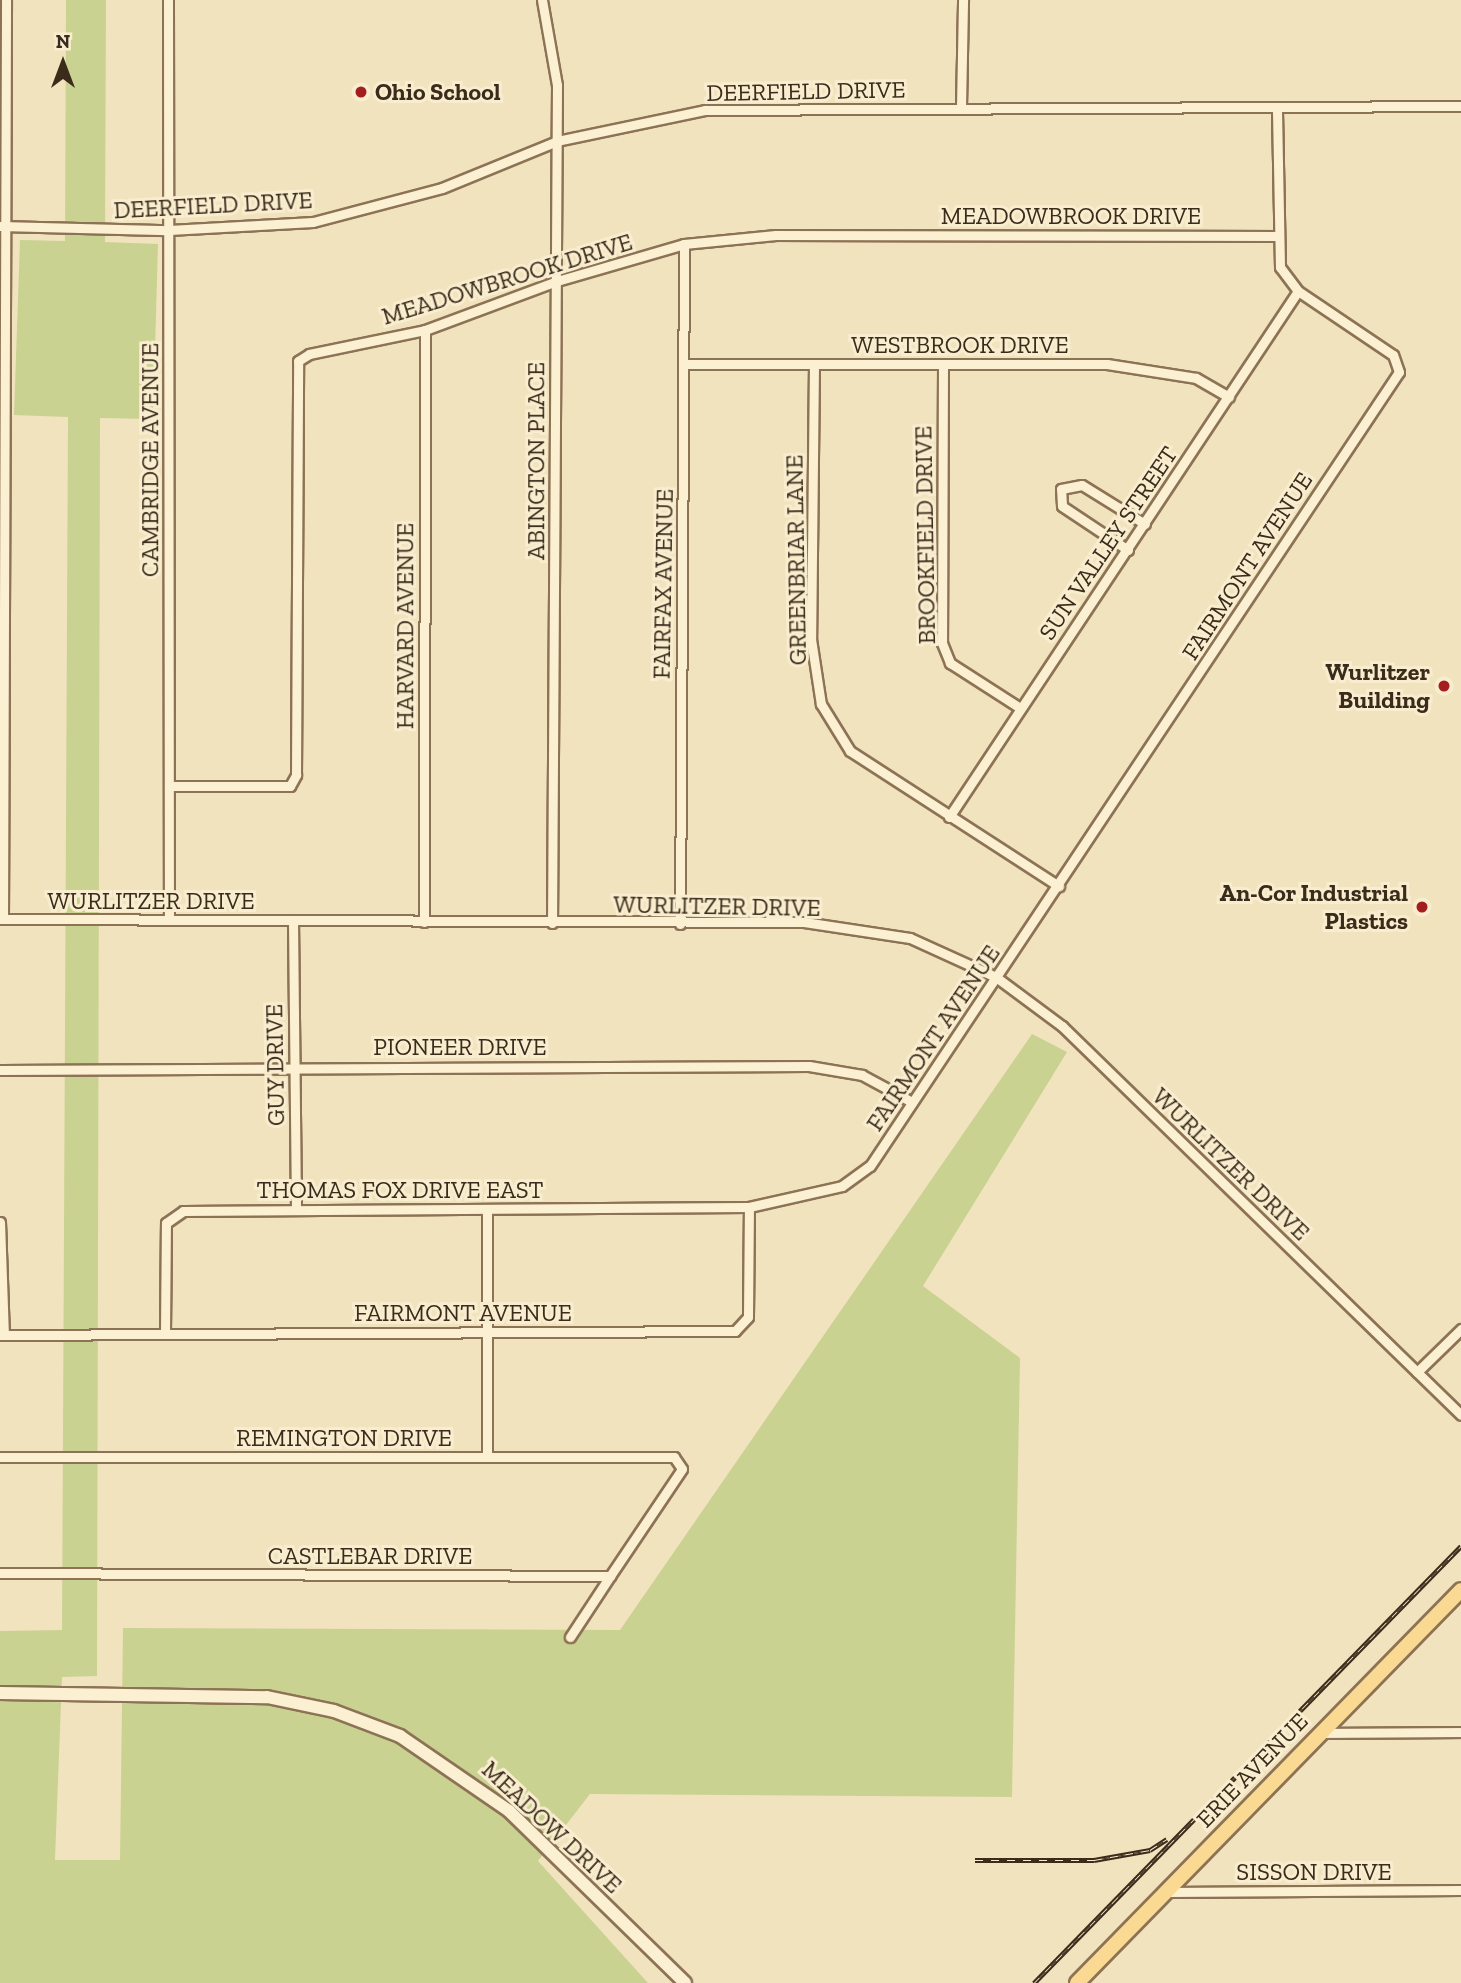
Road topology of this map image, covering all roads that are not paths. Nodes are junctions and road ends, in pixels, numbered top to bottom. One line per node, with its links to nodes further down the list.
1 (6, 0): 9 (street)
2 (168, 0): 10 (street, CAMBRIDGE AVENUE)
3 (542, 0): 8 (street, ABINGTON PLACE)
4 (963, 0): 6 (street)
5 (1461, 106): 7 (street, DEERFIELD DRIVE)
6 (961, 107): 7 (street, DEERFIELD DRIVE); 8 (street, DEERFIELD DRIVE)
7 (1277, 107): 11 (street, FAIRMONT AVENUE)
8 (557, 141): 10 (street, DEERFIELD DRIVE); 13 (street, ABINGTON PLACE)
9 (3, 227): 10 (street, DEERFIELD DRIVE); 23 (street)
10 (169, 230): 24 (street, CAMBRIDGE AVENUE)
11 (1276, 236): 12 (street, MEADOWBROOK DRIVE); 14 (street, FAIRMONT AVENUE)
12 (684, 244): 13 (street, MEADOWBROOK DRIVE); 16 (street, FAIRFAX AVENUE)
13 (556, 281): 15 (street, MEADOWBROOK DRIVE); 31 (street, ABINGTON PLACE)
14 (1298, 291): 19 (street, SUN VALLEY STREET); 26 (street, FAIRMONT AVENUE)
15 (425, 330): 24 (street, MEADOWBROOK DRIVE); 30 (street, HARVARD AVENUE)
16 (685, 364): 17 (street, WESTBROOK DRIVE); 32 (street, FAIRFAX AVENUE)
17 (814, 364): 18 (street, WESTBROOK DRIVE); 25 (street, GREENBRIAR LANE)
18 (943, 365): 19 (street, WESTBROOK DRIVE); 22 (street, BROOKFIELD DRIVE)
19 (1229, 397): 20 (street, SUN VALLEY STREET)
20 (1145, 524): 21 (street, SUN VALLEY STREET); 21 (street)
21 (1128, 550): 22 (street, SUN VALLEY STREET)
22 (1020, 708): 25 (street, SUN VALLEY STREET)
23 (2, 786): 27 (street)
24 (169, 786): 28 (street, CAMBRIDGE AVENUE)
25 (949, 817): 26 (street, GREENBRIAR LANE)
26 (1059, 886): 33 (street, FAIRMONT AVENUE)
27 (2, 919): 28 (street, WURLITZER DRIVE)
28 (169, 920): 29 (street, WURLITZER DRIVE)
29 (293, 921): 30 (street, WURLITZER DRIVE); 34 (street, GUY DRIVE)
30 (424, 922): 31 (street, WURLITZER DRIVE)
31 (552, 923): 32 (street, WURLITZER DRIVE)
32 (680, 924): 33 (street, WURLITZER DRIVE)
33 (996, 977): 36 (street, FAIRMONT AVENUE); 45 (street, WURLITZER DRIVE)
34 (295, 1067): 35 (street, PIONEER DRIVE); 36 (street, PIONEER DRIVE); 38 (street, GUY DRIVE)
35 (0, 1070)
36 (912, 1102): 37 (street, FAIRMONT AVENUE)
37 (749, 1207): 39 (street, THOMAS FOX DRIVE EAST); 42 (street, FAIRMONT AVENUE)
38 (296, 1210): 39 (street, THOMAS FOX DRIVE EAST); 43 (street, THOMAS FOX DRIVE EAST)
39 (486, 1210): 42 (street)
40 (0, 1222): 44 (street)
41 (1461, 1329): 45 (street)
42 (486, 1332): 43 (street, FAIRMONT AVENUE); 48 (street)
43 (166, 1334): 44 (street, FAIRMONT AVENUE)
44 (2, 1335)
45 (1417, 1372): 46 (street, WURLITZER DRIVE)
46 (1461, 1415)
47 (0, 1457): 48 (street, REMINGTON DRIVE)
48 (486, 1457): 50 (street, REMINGTON DRIVE)
49 (0, 1573): 50 (street, CASTLEBAR DRIVE)
50 (610, 1576): 52 (street)
51 (1461, 1590): 55 (main road, ERIE AVENUE)
52 (570, 1637)
53 (0, 1693): 58 (street, MEADOW DRIVE)
54 (1461, 1732): 55 (street)
55 (1319, 1733): 57 (main road, ERIE AVENUE)
56 (1461, 1891): 57 (street, SISSON DRIVE)
57 (1167, 1892): 59 (main road, ERIE AVENUE)
58 (685, 1983)
59 (1077, 1983)

